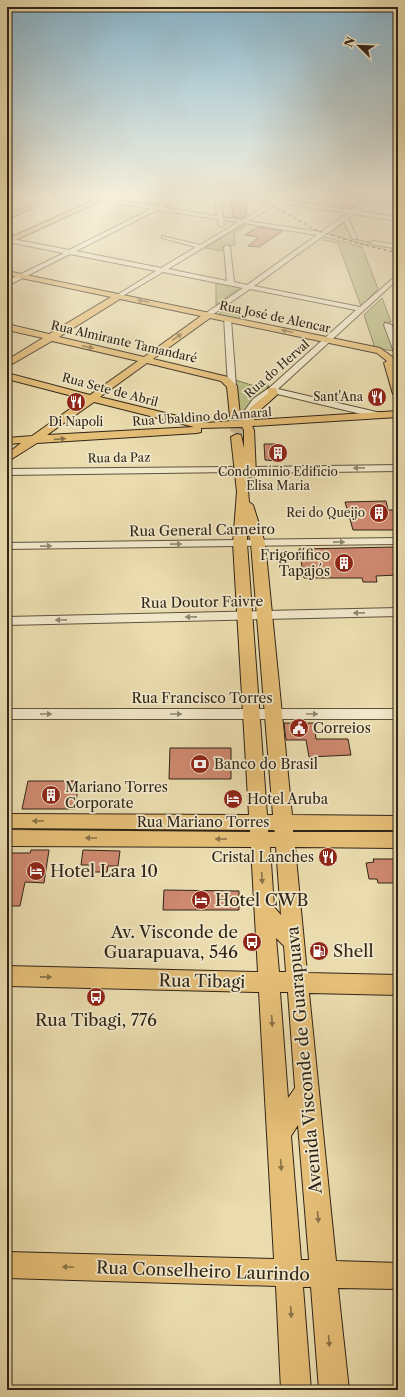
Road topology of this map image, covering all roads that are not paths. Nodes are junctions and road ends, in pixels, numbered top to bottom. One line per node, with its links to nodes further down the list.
1 (49, 262): 8 (street)
2 (122, 262): 6 (street)
3 (175, 262): 6 (street)
4 (229, 262): 11 (street)
5 (283, 262): 12 (street)
6 (162, 270): 11 (street); 13 (street)
7 (7, 273): 8 (main road, Rua José de Alencar)
8 (22, 276): 10 (street); 13 (main road, Rua José de Alencar)
9 (398, 276): 14 (street, Rua do Herval)
10 (7, 284)
11 (231, 284): 12 (street)
12 (248, 287): 14 (street); 15 (street)
13 (119, 296): 15 (main road, Rua José de Alencar, one-way to 13); 19 (main road)
14 (362, 309): 20 (street, Rua do Herval)
15 (209, 315): 16 (main road, Rua José de Alencar); 23 (main road, one-way to 15)
16 (227, 319): 20 (main road, Rua José de Alencar, one-way to 16); 27 (street)
17 (388, 325): 22 (street)
18 (7, 328): 19 (main road, Rua Almirante Tamandaré)
19 (50, 338): 23 (main road, Rua Almirante Tamandaré, one-way to 23); 24 (main road)
20 (328, 340): 21 (main road, Rua José de Alencar); 28 (street, Rua do Herval)
21 (383, 352): 22 (street, Rua José de Alencar); 25 (main road); 29 (main road)
22 (398, 354)
23 (145, 360): 27 (main road, Rua Almirante Tamandaré); 30 (main road)
24 (7, 364)
25 (398, 373)
26 (7, 376): 30 (main road, Rua Sete de Abril)
27 (227, 379): 35 (main road); 37 (main road)
28 (272, 390): 31 (street); 35 (main road)
29 (398, 394)
30 (92, 398): 34 (main road, Rua Sete de Abril); 41 (main road)
31 (354, 413): 32 (main road, Rua Ubaldino do Amaral); 35 (main road, Rua Ubaldino do Amaral)
32 (398, 414)
33 (398, 417): 35 (main road, Rua Ubaldino do Amaral)
34 (167, 418): 36 (main road, Rua Sete de Abril); 38 (main road)
35 (243, 421): 37 (main road, Rua Ubaldino do Amaral); 45 (main road)
36 (206, 426): 37 (main road, Rua Ubaldino do Amaral)
37 (223, 427): 38 (main road, Rua Ubaldino do Amaral); 44 (main road)
38 (191, 430): 41 (main road, Rua Ubaldino do Amaral, one-way to 38)
39 (237, 437): 47 (main road, Avenida Visconde de Guarapuava)
40 (7, 441): 41 (main road, Rua Ubaldino do Amaral)
41 (32, 441): 42 (main road)
42 (7, 459)
43 (398, 468): 45 (street, one-way to 45)
44 (232, 470): 46 (street, Rua da Paz); 47 (main road)
45 (251, 470): 47 (main road)
46 (7, 472)
47 (243, 492): 49 (main road, Avenida Visconde de Guarapuava); 50 (main road, Avenida Visconde de Guarapuava)
48 (398, 541): 50 (street, Rua General Carneiro, one-way to 48)
49 (240, 543): 50 (street, Rua General Carneiro); 51 (street, Rua General Carneiro, one-way to 49); 54 (main road, Avenida Visconde de Guarapuava)
50 (258, 543): 53 (main road, Avenida Visconde de Guarapuava)
51 (7, 546)
52 (398, 612): 53 (street, Rua Doutor Faivre, one-way to 53)
53 (264, 615): 54 (street, Rua Doutor Faivre); 57 (main road, Avenida Visconde de Guarapuava)
54 (245, 616): 55 (street, Rua Doutor Faivre, one-way to 55); 56 (main road, Avenida Visconde de Guarapuava)
55 (7, 621)
56 (248, 654): 57 (main road); 59 (main road, Avenida Visconde de Guarapuava)
57 (270, 678): 60 (main road, Avenida Visconde de Guarapuava)
58 (7, 714): 59 (street, Rua Francisco Torres, one-way to 59)
59 (252, 714): 60 (street, Rua Francisco Torres); 63 (main road, Avenida Visconde de Guarapuava)
60 (273, 714): 61 (street, Rua Francisco Torres, one-way to 61); 62 (main road, Avenida Visconde de Guarapuava)
61 (398, 714)
62 (276, 743): 63 (main road); 68 (main road, Avenida Visconde de Guarapuava)
63 (255, 770): 67 (main road, Avenida Visconde de Guarapuava)
64 (7, 821): 67 (main road, Rua Mariano Torres, one-way to 64)
65 (398, 823): 68 (main road, Rua Mariano Torres)
66 (7, 824): 70 (main road)
67 (259, 830): 68 (main road, Rua Mariano Torres); 70 (main road, Rua Mariano Torres, one-way to 70); 72 (main road, Avenida Visconde de Guarapuava, one-way to 72)
68 (284, 831): 71 (main road, Rua Mariano Torres); 73 (main road, Avenida Visconde de Guarapuava)
69 (7, 838): 70 (main road, Rua Mariano Torres)
70 (30, 838)
71 (398, 840)
72 (264, 910): 73 (main road); 75 (main road, Avenida Visconde de Guarapuava)
73 (294, 943): 76 (main road, Avenida Visconde de Guarapuava)
74 (7, 976): 75 (main road, Rua Tibagi, one-way to 75)
75 (269, 982): 76 (main road, Rua Tibagi); 79 (main road, Avenida Visconde de Guarapuava, one-way to 79)
76 (298, 983): 77 (main road, Rua Tibagi); 78 (main road, Avenida Visconde de Guarapuava)
77 (398, 985)
78 (307, 1091): 79 (main road); 82 (main road, Avenida Visconde de Guarapuava, one-way to 82)
79 (279, 1133): 81 (main road, Avenida Visconde de Guarapuava, one-way to 81)
80 (7, 1265): 81 (main road, Rua Conselheiro Laurindo, one-way to 80)
81 (288, 1273): 82 (main road, Rua Conselheiro Laurindo); 84 (main road, Avenida Visconde de Guarapuava, one-way to 84)
82 (324, 1274): 83 (main road, Rua Conselheiro Laurindo); 85 (main road, Avenida Visconde de Guarapuava, one-way to 85)
83 (398, 1276)
84 (296, 1390)
85 (334, 1390)

